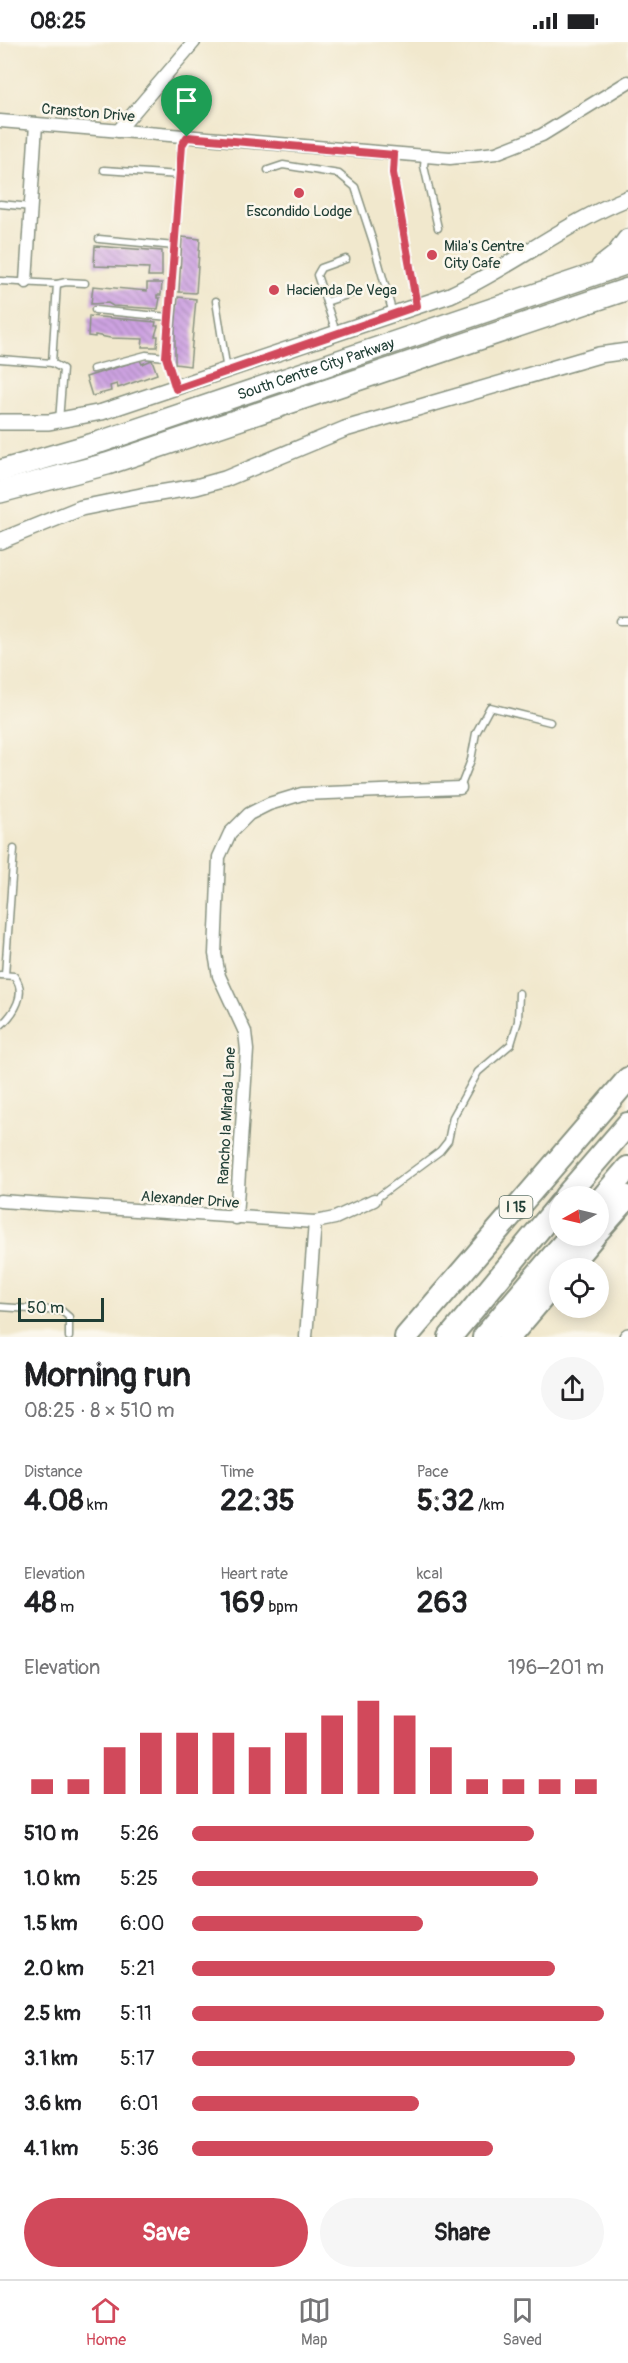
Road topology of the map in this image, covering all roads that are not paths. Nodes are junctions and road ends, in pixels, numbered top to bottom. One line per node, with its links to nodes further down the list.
1 (194, 42): 5 (street)
2 (628, 82): 8 (street, Cranston Drive)
3 (0, 122): 4 (street, Cranston Drive)
4 (36, 124): 5 (street, Cranston Drive); 14 (street)
5 (118, 131): 6 (street, Cranston Drive)
6 (187, 137): 7 (street, Cranston Drive); 11 (lane)
7 (394, 155): 8 (street, Cranston Drive); 30 (lane)
8 (425, 157): 15 (lane)
9 (104, 170): 11 (lane)
10 (268, 170): 32 (lane)
11 (180, 175): 18 (lane)
12 (628, 198): 30 (street)
13 (0, 204): 14 (lane)
14 (31, 207): 23 (street)
15 (438, 228)
16 (99, 239): 18 (lane)
17 (628, 240): 21 (highway)
18 (175, 246): 33 (lane)
19 (346, 259): 29 (lane)
20 (628, 263): 21 (highway, South Centre City Parkway)
21 (590, 275): 44 (highway, South Centre City Parkway)
22 (0, 281): 23 (lane)
23 (26, 282): 25 (lane)
24 (85, 283): 25 (lane)
25 (57, 284): 38 (lane)
26 (628, 289): 45 (highway, South Centre City Parkway)
27 (359, 291): 29 (lane)
28 (216, 301): 40 (lane)
29 (326, 302): 34 (lane)
30 (417, 306): 32 (street)
31 (95, 310): 33 (lane)
32 (394, 315): 34 (street)
33 (169, 317): 36 (lane)
34 (337, 334): 40 (street)
35 (628, 351): 46 (street)
36 (166, 357): 39 (lane); 41 (lane)
37 (0, 359): 38 (lane)
38 (52, 363): 42 (lane)
39 (93, 369)
40 (227, 371): 41 (street)
41 (176, 389): 42 (street)
42 (59, 421): 43 (street)
43 (0, 422)
44 (0, 471)
45 (0, 492)
46 (0, 541)
47 (620, 621): 48 (lane)
48 (628, 621)
49 (550, 723): 50 (lane)
50 (460, 788): 64 (street, Rancho la Mirada Lane)
51 (14, 849): 52 (lane)
52 (2, 975): 54 (lane)
53 (519, 993): 61 (lane)
54 (0, 1026)
55 (628, 1078): 74 (highway, I 15)
56 (628, 1124): 58 (highway)
57 (628, 1168): 59 (highway)
58 (575, 1186)
59 (609, 1190)
60 (628, 1197): 65 (highway)
61 (374, 1200): 66 (street, Alexander Drive)
62 (0, 1201): 64 (street, Alexander Drive)
63 (549, 1217): 75 (highway)
64 (236, 1218): 66 (street, Alexander Drive)
65 (609, 1219)
66 (315, 1222): 73 (street)
67 (561, 1246): 76 (highway)
68 (586, 1246): 69 (highway)
69 (575, 1258)
70 (549, 1290): 77 (highway)
71 (0, 1307): 72 (lane)
72 (69, 1337)
73 (306, 1337)
74 (406, 1337)
75 (450, 1337)
76 (484, 1337)
77 (509, 1337)

